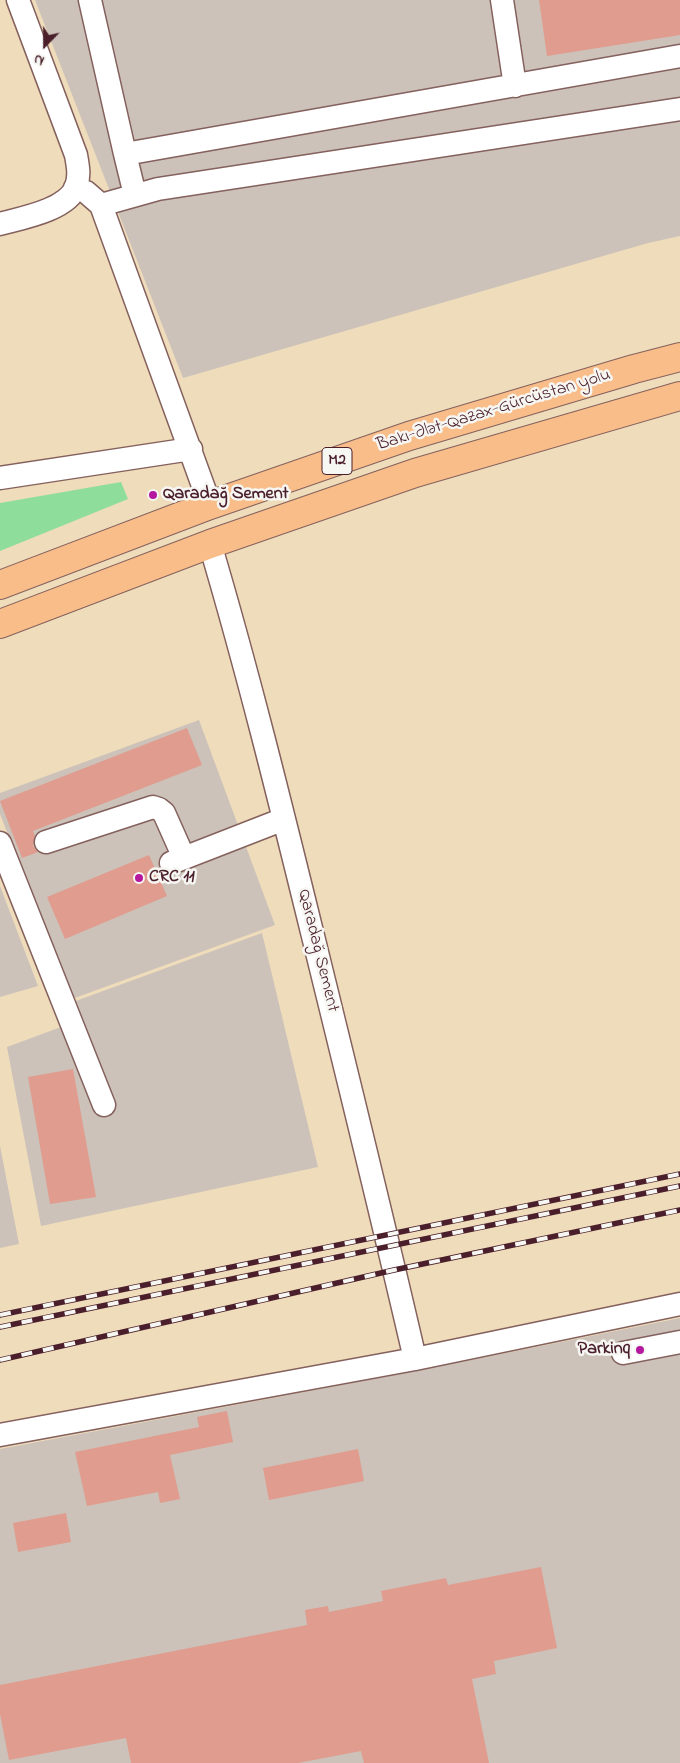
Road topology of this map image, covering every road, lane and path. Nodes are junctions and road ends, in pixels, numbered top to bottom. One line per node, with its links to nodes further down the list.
1 (18, 0): 8 (street)
2 (90, 0): 7 (street)
3 (502, 0): 5 (street)
4 (680, 56): 5 (street)
5 (516, 86): 7 (street)
6 (680, 110): 9 (street)
7 (125, 154): 9 (street)
8 (75, 188): 10 (street); 11 (street)
9 (135, 195): 10 (street)
10 (101, 205): 14 (street)
11 (0, 224)
12 (680, 357): 16 (highway, Bakı-Ələt-Qazax-Gürcüstan yolu / M2)
13 (680, 396): 17 (highway, Bakı-Ələt-Qazax-Gürcüstan yolu / M2)
14 (190, 449): 15 (street); 16 (street)
15 (0, 478)
16 (210, 506): 18 (highway, Bakı-Ələt-Qazax-Gürcüstan yolu / M2)
17 (210, 544): 19 (highway, Bakı-Ələt-Qazax-Gürcüstan yolu / M2); 20 (street, Qaradağ Sement)
18 (0, 585)
19 (0, 624)
20 (284, 820): 21 (street); 27 (street, Qaradağ Sement)
21 (46, 842)
22 (0, 843): 23 (street)
23 (104, 1105)
24 (680, 1304): 27 (street)
25 (680, 1342): 26 (street)
26 (622, 1353)
27 (416, 1359): 28 (street)
28 (0, 1435)

